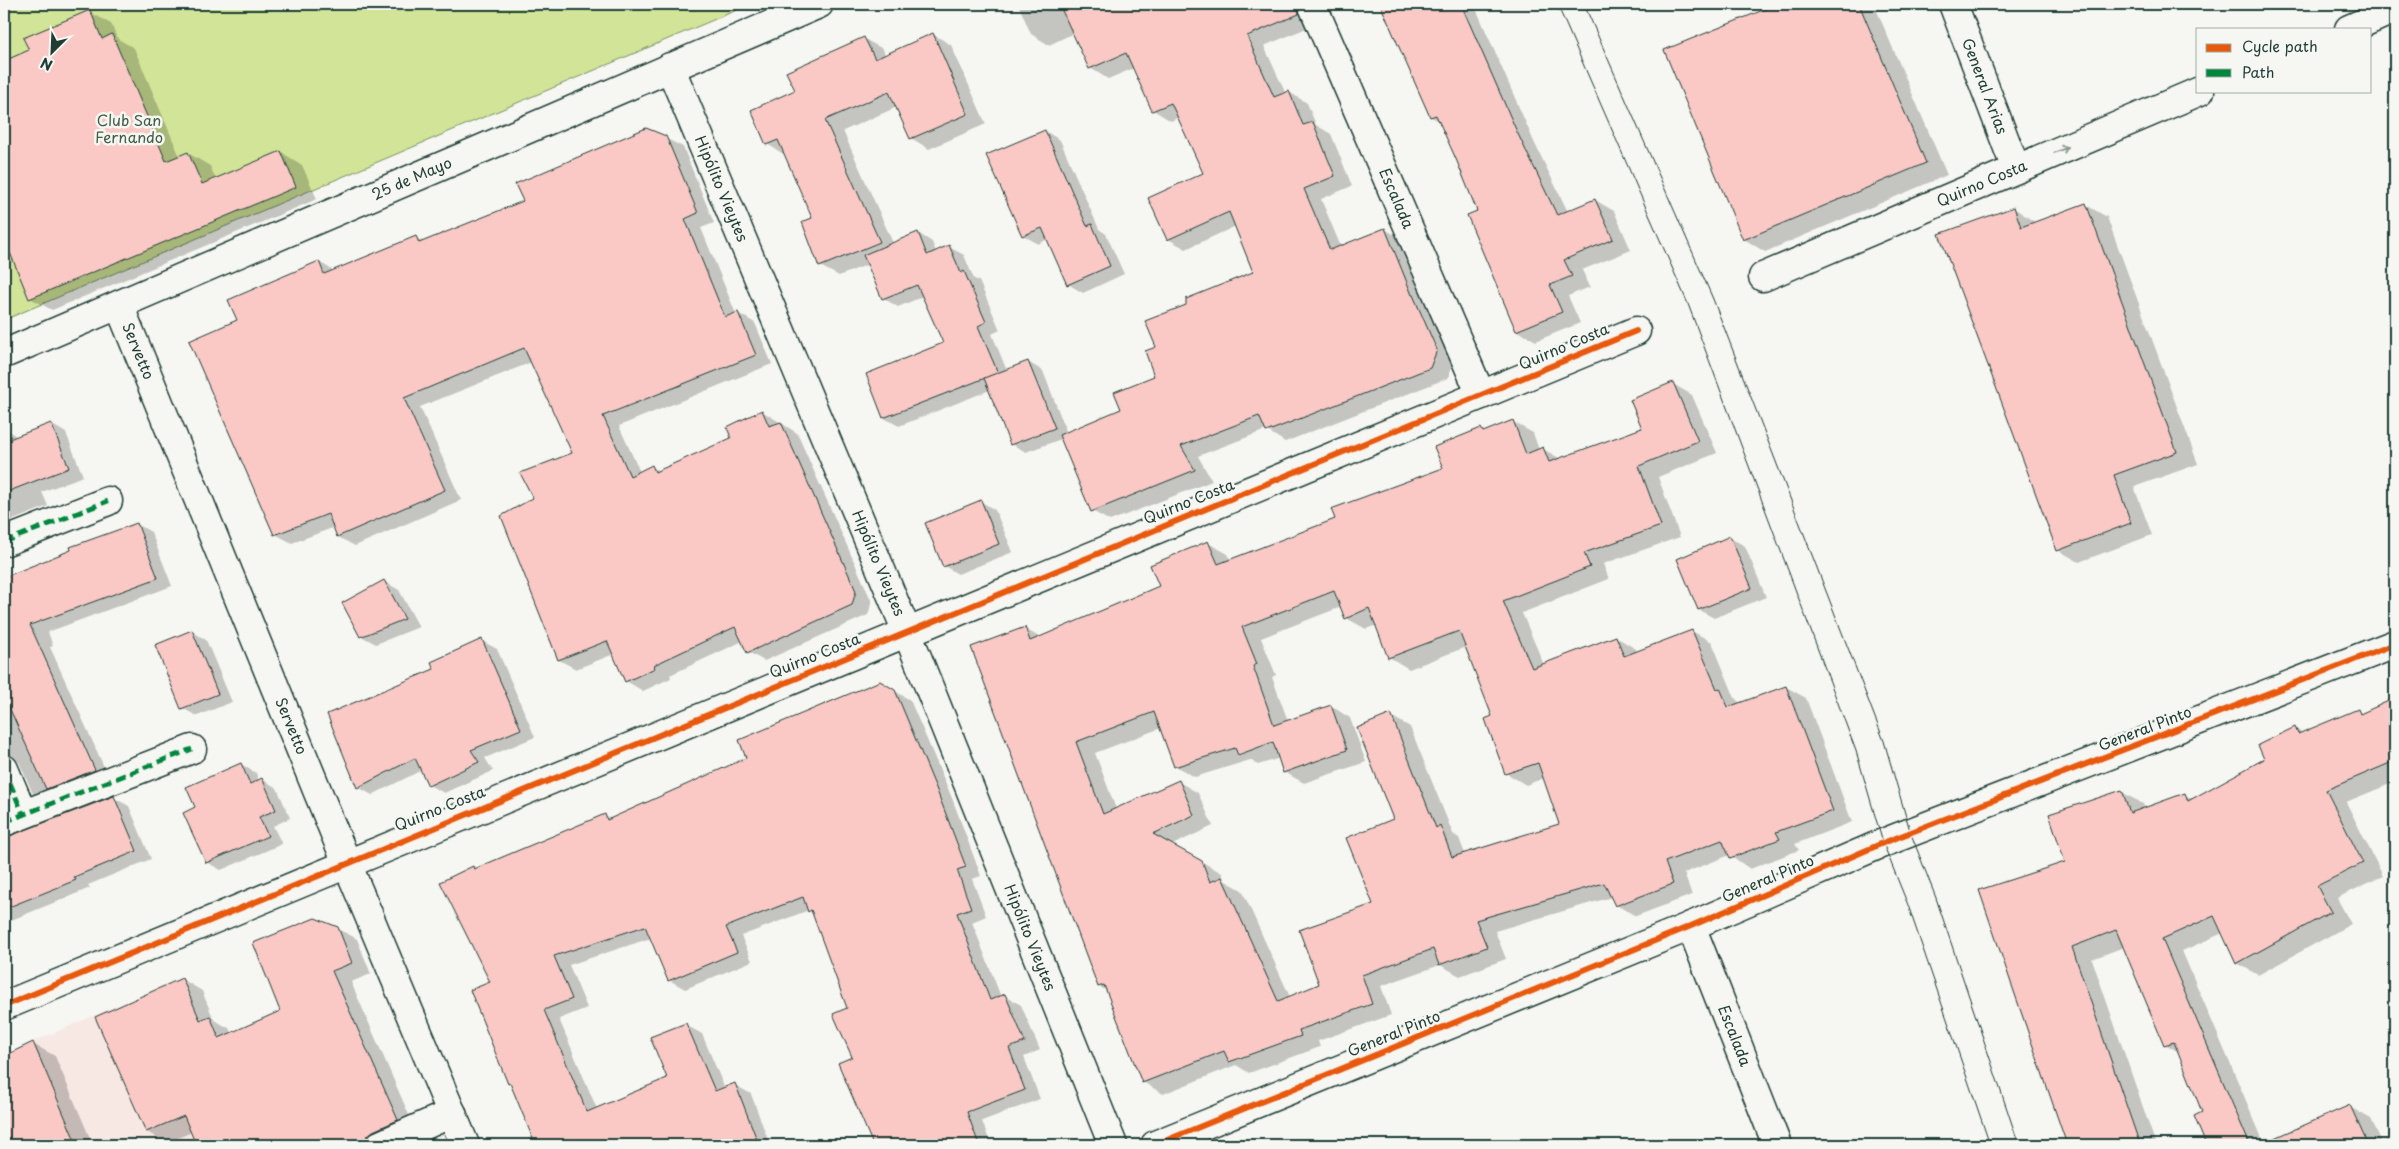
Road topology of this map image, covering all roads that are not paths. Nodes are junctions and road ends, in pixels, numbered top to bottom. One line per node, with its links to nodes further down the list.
1 (819, 4): 6 (street, 25 de Mayo)
2 (1312, 4): 13 (street, Escalada)
3 (1953, 4): 8 (street, General Arias)
4 (2395, 9): 5 (street)
5 (2351, 28)
6 (670, 68): 10 (street, 25 de Mayo); 16 (street, Hipólito Vieytes)
7 (2198, 92): 8 (street, Quirno Costa, one-way to 7)
8 (2016, 169): 9 (street, Quirno Costa)
9 (1764, 277)
10 (119, 305): 12 (street, 25 de Mayo); 21 (street, Servetto)
11 (1636, 330): 13 (street, Quirno Costa)
12 (4, 354)
13 (1481, 395): 16 (street, Quirno Costa)
14 (108, 501): 15 (street)
15 (4, 542)
16 (907, 632): 21 (street, Quirno Costa); 27 (street, Hipólito Vieytes)
17 (2395, 644): 22 (street, General Pinto)
18 (192, 749): 20 (street)
19 (4, 769): 20 (street)
20 (13, 818)
21 (346, 861): 23 (street, Quirno Costa); 24 (street, Servetto)
22 (1691, 926): 28 (street, General Pinto); 29 (street, Escalada)
23 (4, 1006)
24 (452, 1113): 25 (street); 26 (street, Servetto)
25 (380, 1145)
26 (466, 1145)
27 (1113, 1145)
28 (1155, 1145)
29 (1777, 1145)

